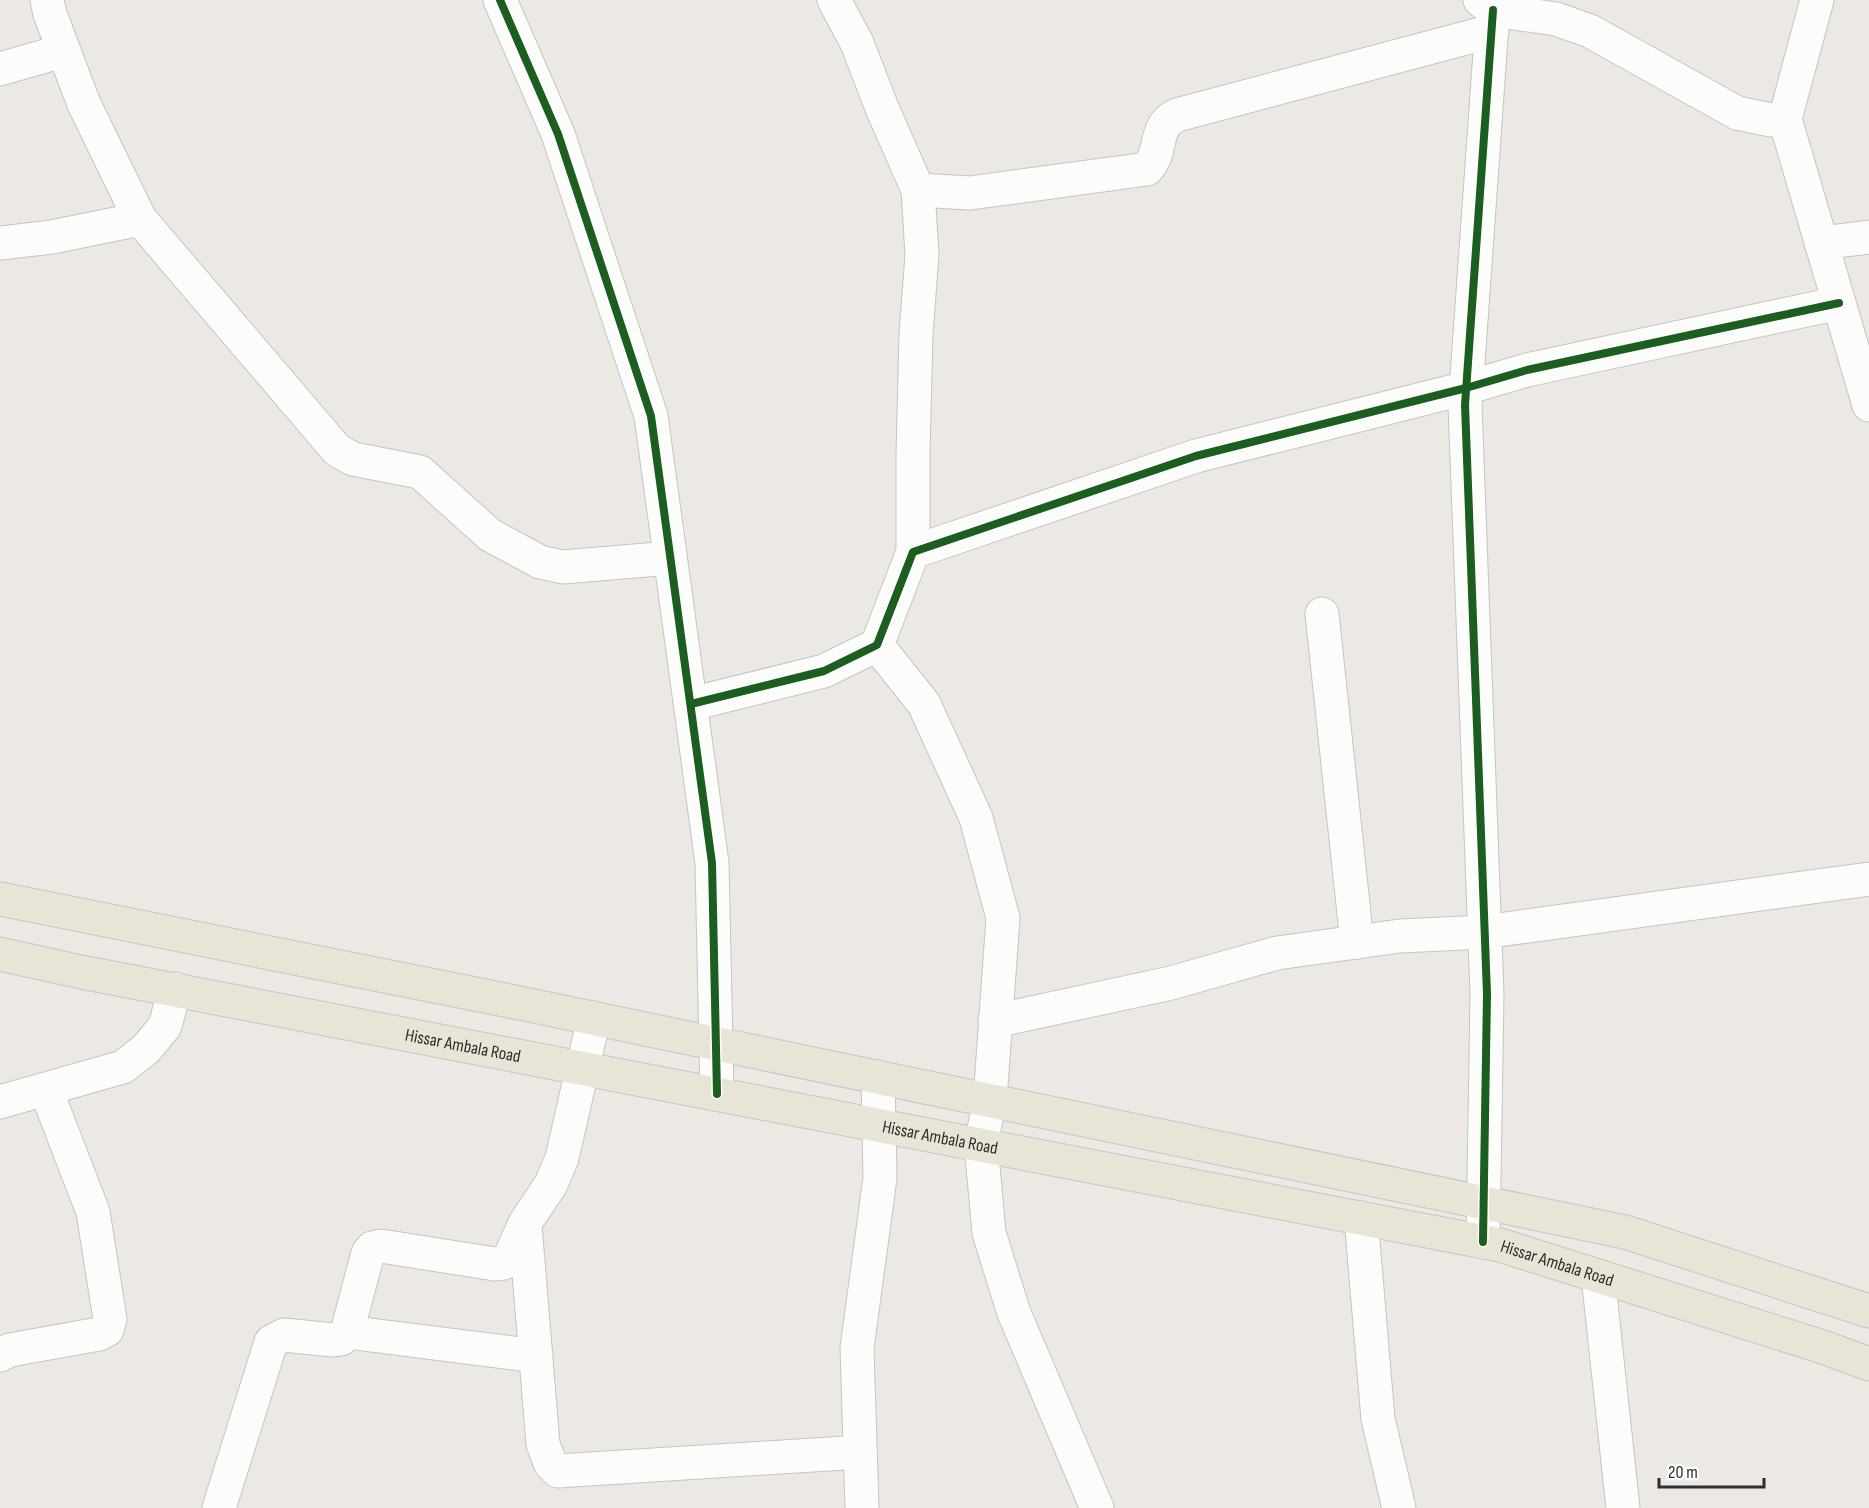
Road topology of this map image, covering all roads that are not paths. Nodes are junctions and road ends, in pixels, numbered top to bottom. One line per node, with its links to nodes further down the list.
1 (47, 0): 6 (street)
2 (500, 0): 18 (street)
3 (834, 0): 9 (street)
4 (1817, 0): 8 (street)
5 (1488, 13): 8 (street); 9 (street); 15 (street)
6 (63, 51): 7 (street); 10 (street)
7 (0, 69)
8 (1785, 119): 13 (street)
9 (918, 190): 17 (street)
10 (140, 219): 12 (street); 18 (street)
11 (1869, 237): 13 (street)
12 (0, 243)
13 (1821, 243): 14 (street)
14 (1839, 303): 15 (street); 16 (street)
15 (1466, 388): 17 (street); 24 (street)
16 (1869, 405)
17 (913, 552): 20 (street)
18 (670, 558): 21 (street)
19 (1322, 614): 25 (street)
20 (877, 645): 21 (street); 29 (street)
21 (691, 704): 30 (street)
22 (1869, 879): 24 (street)
23 (0, 899): 28 (main road)
24 (1484, 932): 25 (street); 39 (street)
25 (1357, 942): 29 (street)
26 (0, 954): 27 (main road, Hissar Ambala Road)
27 (175, 989): 31 (main road, Hissar Ambala Road); 33 (street)
28 (594, 1018): 30 (main road); 31 (street)
29 (995, 1022): 35 (street)
30 (716, 1044): 32 (main road); 34 (street)
31 (582, 1068): 34 (main road, Hissar Ambala Road); 41 (street)
32 (878, 1077): 35 (main road); 37 (street)
33 (46, 1090): 36 (street); 46 (street)
34 (717, 1094): 37 (main road, Hissar Ambala Road)
35 (990, 1100): 38 (street); 39 (main road)
36 (0, 1102)
37 (880, 1125): 38 (main road, Hissar Ambala Road); 49 (street)
38 (981, 1144): 40 (main road, Hissar Ambala Road); 52 (street)
39 (1483, 1203): 42 (street); 44 (main road)
40 (1361, 1218): 42 (main road, Hissar Ambala Road); 53 (street)
41 (525, 1223): 45 (street); 47 (street)
42 (1483, 1242): 43 (main road, Hissar Ambala Road)
43 (1598, 1276): 48 (main road, Hissar Ambala Road); 54 (street)
44 (1869, 1311)
45 (347, 1332): 47 (street); 50 (street)
46 (0, 1355)
47 (536, 1356): 49 (street)
48 (1869, 1364)
49 (860, 1452): 51 (street)
50 (219, 1508)
51 (862, 1508)
52 (1097, 1508)
53 (1399, 1508)
54 (1623, 1508)

